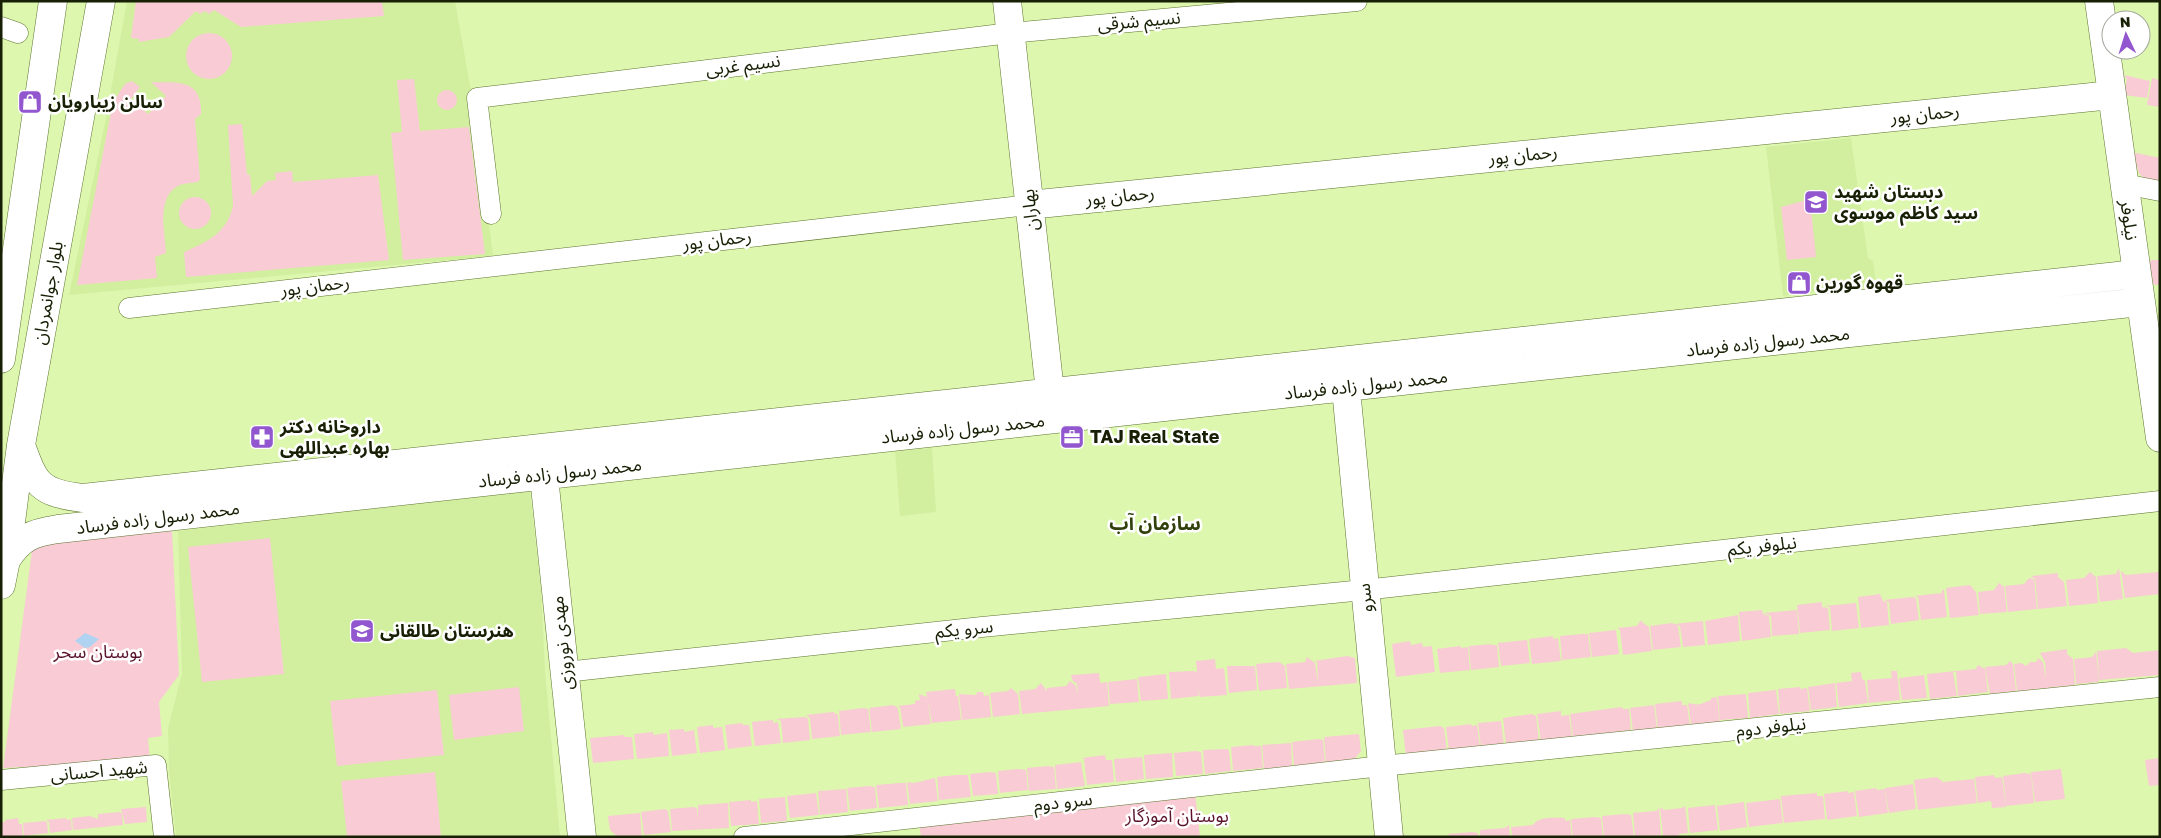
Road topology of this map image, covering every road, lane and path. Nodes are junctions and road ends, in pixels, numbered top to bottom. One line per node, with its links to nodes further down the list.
1 (53, 1): 17 (street, بلوار جوانمردان)
2 (101, 1): 26 (street, بلوار جوانمردان)
3 (1007, 1): 6 (street, بهاران)
4 (1357, 1): 6 (street, نسیم شرقی)
5 (2098, 1): 7 (street, نیلوفر)
6 (1010, 33): 10 (street, بهاران); 11 (street, نسیم غربی)
7 (2112, 96): 8 (street, نیلوفر); 10 (street, رحمان پور)
8 (2124, 184): 9 (street); 12 (street, نیلوفر)
9 (2160, 191)
10 (1030, 205): 14 (street, رحمان پور); 21 (street, بهاران)
11 (491, 214)
12 (2136, 274): 13 (street, نیلوفر); 15 (street, محمد رسول زاده فرساد)
13 (2140, 302): 16 (street, محمد رسول زاده فرساد); 19 (street, نیلوفر)
14 (129, 308)
15 (1681, 324): 16 (street); 18 (street, محمد رسول زاده فرساد)
16 (1685, 351): 20 (street, محمد رسول زاده فرساد)
17 (1, 359)
18 (1343, 360): 20 (street, سرو); 21 (street, محمد رسول زاده فرساد)
19 (2155, 368): 24 (street, نیلوفر)
20 (1346, 387): 23 (street, محمد رسول زاده فرساد); 33 (street, سرو)
21 (1050, 392): 22 (street, محمد رسول زاده فرساد); 23 (street, بهاران)
22 (822, 417): 25 (street); 27 (street, محمد رسول زاده فرساد)
23 (1053, 419): 25 (street, محمد رسول زاده فرساد)
24 (2160, 438)
25 (825, 444): 27 (street, محمد رسول زاده فرساد)
26 (21, 445): 29 (street, محمد رسول زاده فرساد); 32 (street, بلوار جوانمردان)
27 (543, 462): 28 (street, محمد رسول زاده فرساد); 34 (street, مهدی نوروزی)
28 (269, 492): 29 (street, محمد رسول زاده فرساد); 31 (street, محمد رسول زاده فرساد)
29 (60, 496): 31 (street)
30 (2160, 501): 33 (street, نیلوفر یکم)
31 (58, 529): 32 (street, محمد رسول زاده فرساد)
32 (4, 573)
33 (1364, 590): 34 (street, سرو یکم); 36 (street, سرو)
34 (565, 672): 39 (street, مهدی نوروزی)
35 (2160, 687): 36 (street, نیلوفر دوم)
36 (1382, 766): 40 (street, سرو دوم); 41 (street, سرو)
37 (1, 780): 38 (street, شهید احسانی)
38 (164, 837)
39 (582, 837)
40 (744, 837)
41 (1390, 837)

